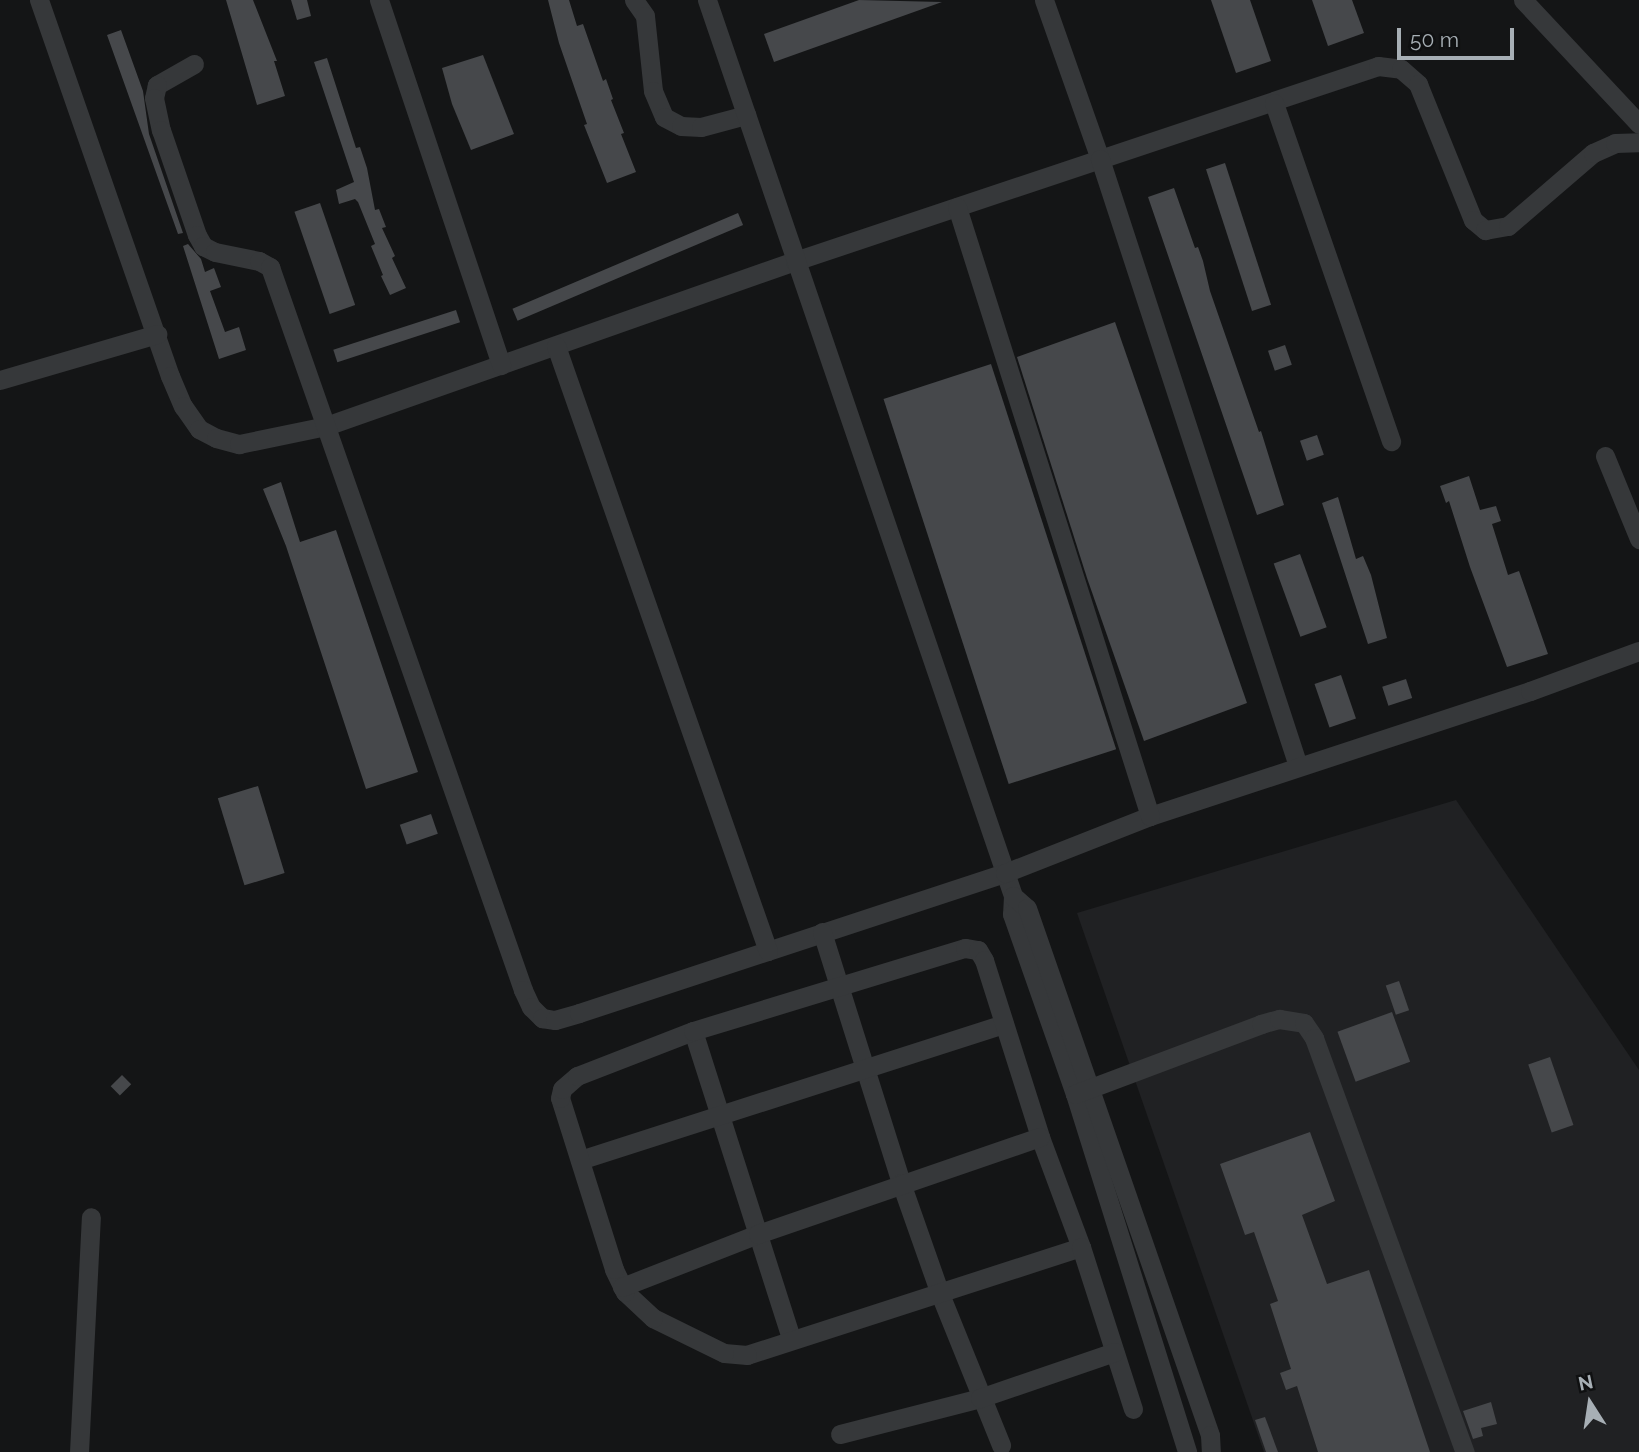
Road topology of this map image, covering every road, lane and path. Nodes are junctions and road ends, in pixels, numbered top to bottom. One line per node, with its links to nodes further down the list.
1 (39, 0): 15 (street)
2 (379, 0): 17 (street)
3 (634, 0): 9 (street)
4 (707, 0): 9 (street)
5 (1044, 0): 12 (street)
6 (1523, 0): 10 (street)
7 (194, 64): 19 (street)
8 (1274, 103): 11 (street); 12 (street); 20 (street)
9 (746, 115): 14 (street)
10 (1639, 124)
11 (1639, 142)
12 (1100, 159): 13 (street); 24 (street)
13 (957, 207): 14 (street); 25 (street)
14 (796, 261): 16 (street); 26 (street)
15 (157, 334): 18 (street); 19 (street)
16 (556, 346): 17 (street); 28 (street)
17 (501, 365): 19 (street)
18 (0, 380)
19 (326, 426): 28 (street)
20 (1391, 441)
21 (1605, 456): 22 (street)
22 (1639, 539)
23 (1639, 651): 24 (street)
24 (1297, 766): 25 (street)
25 (1150, 816): 26 (street)
26 (1005, 873): 27 (street); 33 (street)
27 (822, 932): 28 (street); 29 (street)
28 (768, 951)
29 (839, 986): 30 (street); 31 (street); 32 (street)
30 (1004, 1024): 32 (street); 35 (street)
31 (693, 1031): 34 (street); 36 (street)
32 (865, 1069): 34 (street); 37 (street)
33 (1083, 1091): 50 (street); 51 (street); 52 (street)
34 (721, 1117): 36 (street); 39 (street)
35 (1040, 1137): 37 (street); 40 (street)
36 (580, 1160): 41 (street)
37 (901, 1183): 39 (street); 42 (street)
38 (91, 1217): 49 (street)
39 (758, 1234): 41 (street); 43 (street)
40 (1081, 1247): 42 (street); 44 (street)
41 (622, 1287): 43 (street)
42 (940, 1294): 43 (street); 45 (street)
43 (791, 1339)
44 (1114, 1352): 45 (street); 46 (street)
45 (980, 1398): 47 (street); 48 (street)
46 (1133, 1409)
47 (840, 1434)
48 (1001, 1446)
49 (79, 1452)
50 (1187, 1452)
51 (1211, 1452)
52 (1465, 1452)

